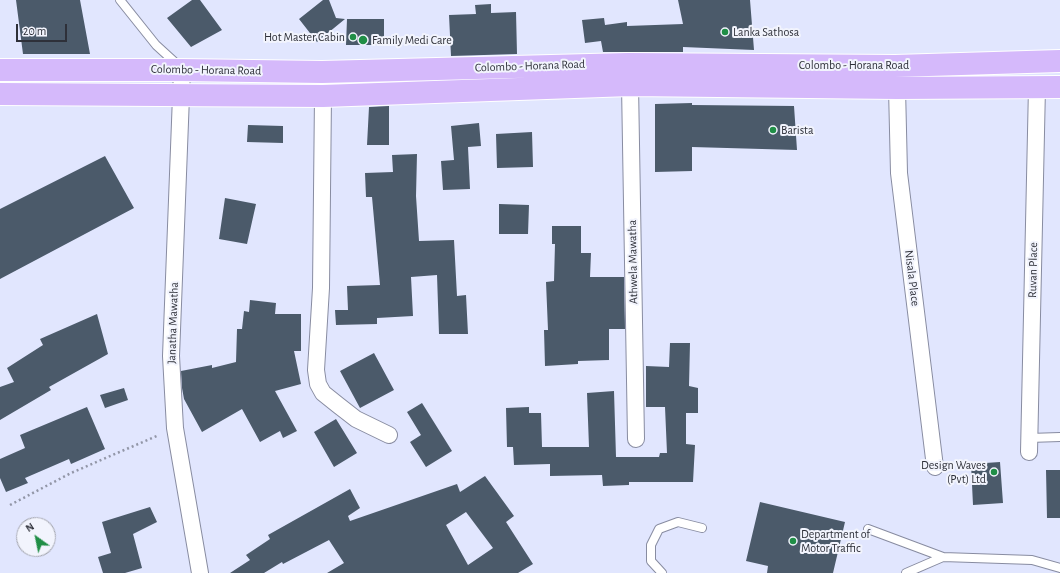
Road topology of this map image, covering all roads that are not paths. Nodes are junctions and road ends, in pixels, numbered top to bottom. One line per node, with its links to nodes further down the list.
1 (120, 0): 4 (lane)
2 (1060, 61): 4 (main road, Colombo - Horana Road)
3 (0, 70): 4 (main road, Colombo - Horana Road)
4 (182, 70): 10 (street, Janatha Mawatha)
5 (630, 85): 8 (main road, Colombo - Horana Road); 11 (main road, Colombo - Horana Road); 14 (street, Athwela Mawatha)
6 (1060, 86): 7 (main road, Colombo - Horana Road)
7 (1037, 87): 8 (main road, Colombo - Horana Road); 15 (street, Ruvan Place)
8 (896, 88): 16 (street, Nisala Place)
9 (0, 94): 10 (main road, Colombo - Horana Road)
10 (182, 94): 11 (main road, Colombo - Horana Road); 21 (street, Janatha Mawatha)
11 (323, 96): 12 (street)
12 (388, 435)
13 (1060, 437): 15 (lane)
14 (636, 439)
15 (1029, 445)
16 (935, 467)
17 (702, 528): 22 (lane)
18 (868, 529): 19 (lane)
19 (943, 558): 20 (lane); 23 (lane)
20 (1060, 568)
21 (200, 573)
22 (662, 573)
23 (906, 573)

